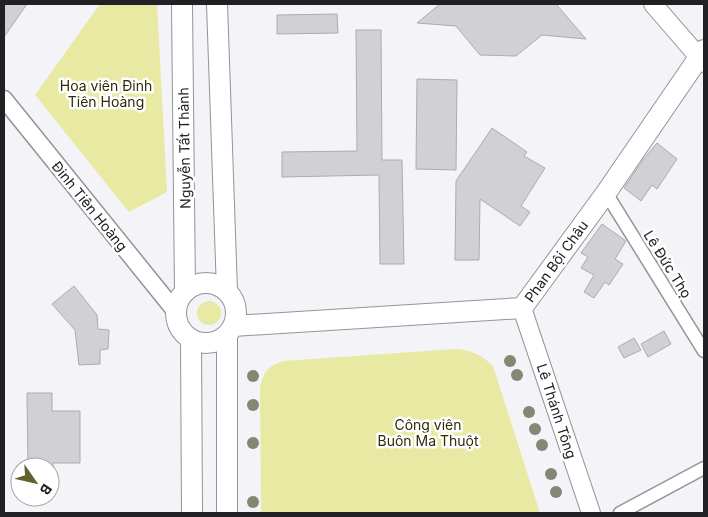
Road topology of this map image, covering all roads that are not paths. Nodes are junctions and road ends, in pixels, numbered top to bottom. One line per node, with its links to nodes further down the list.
1 (182, 4): 8 (main road, Nguyễn Tất Thành)
2 (217, 4): 7 (main road)
3 (653, 4): 4 (main road)
4 (703, 57): 6 (main road, Phan Bội Châu)
5 (4, 99): 10 (street, Đinh Tiên Hoàng)
6 (606, 193): 9 (main road, Phan Bội Châu); 13 (street, Lê Đức Thọ)
7 (227, 291): 8 (main road); 11 (main road)
8 (185, 292): 10 (main road)
9 (522, 308): 11 (main road, Phan Bội Châu); 17 (main road, Lê Thánh Tông)
10 (176, 312): 12 (main road)
11 (230, 330): 12 (main road); 16 (main road)
12 (191, 340): 15 (main road)
13 (704, 351)
14 (704, 468): 18 (street)
15 (192, 513)
16 (226, 513)
17 (591, 513)
18 (620, 513)

